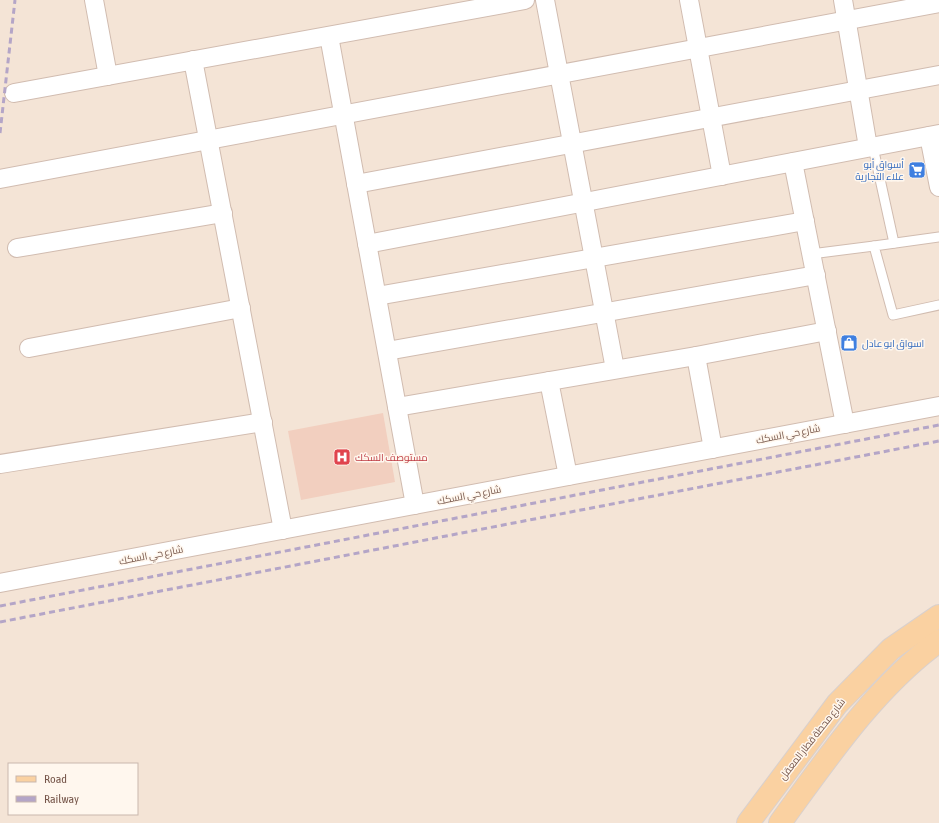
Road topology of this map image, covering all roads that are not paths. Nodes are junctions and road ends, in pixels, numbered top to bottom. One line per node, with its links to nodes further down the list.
1 (94, 0): 13 (street)
2 (525, 0): 8 (street)
3 (545, 0): 11 (street)
4 (689, 0): 9 (street)
5 (843, 0): 7 (street)
6 (939, 3): 7 (street)
7 (846, 20): 9 (street); 14 (street)
8 (329, 36): 10 (street); 16 (street)
9 (698, 48): 11 (street); 17 (street)
10 (193, 60): 13 (street); 19 (street)
11 (559, 74): 16 (street); 20 (street)
12 (939, 75): 14 (street)
13 (108, 76): 15 (street)
14 (858, 91): 17 (street); 21 (street)
15 (14, 93)
16 (343, 114): 19 (street); 26 (street)
17 (711, 118): 20 (street); 23 (street)
18 (934, 135): 21 (street); 25 (street)
19 (208, 139): 24 (street); 28 (street)
20 (572, 144): 26 (street); 27 (street)
21 (870, 147): 22 (street); 31 (lane)
22 (793, 162): 23 (street); 29 (street)
23 (722, 176): 27 (street)
24 (0, 179)
25 (938, 179)
26 (356, 184): 32 (street)
27 (583, 202): 32 (street); 36 (street)
28 (223, 213): 34 (street); 40 (street)
29 (805, 220): 35 (street); 36 (street)
30 (939, 237): 31 (lane)
31 (894, 243): 33 (lane)
32 (367, 244): 38 (street)
33 (874, 246): 35 (lane); 39 (lane)
34 (17, 248)
35 (811, 254): 37 (street)
36 (594, 258): 38 (street); 41 (street)
37 (816, 276): 41 (street); 42 (street)
38 (377, 296): 44 (street)
39 (939, 305)
40 (241, 308): 43 (street); 50 (street)
41 (604, 313): 44 (street); 46 (street)
42 (827, 332): 45 (street); 51 (street)
43 (29, 348)
44 (387, 351): 49 (street)
45 (696, 356): 46 (street); 52 (street)
46 (615, 369): 47 (street)
47 (549, 380): 49 (street); 54 (street)
48 (939, 406): 51 (street, شارع حي السكك)
49 (397, 407): 55 (street)
50 (263, 422): 53 (street); 56 (street)
51 (846, 424): 52 (street, شارع حي السكك)
52 (713, 448): 54 (street, شارع حي السكك)
53 (0, 464)
54 (568, 476): 55 (street, شارع حي السكك)
55 (415, 505): 56 (street, شارع حي السكك)
56 (283, 530): 57 (street, شارع حي السكك)
57 (0, 583)
58 (939, 616): 60 (main road, شارع محطة قطار المعقل)
59 (939, 641): 61 (main road)
60 (748, 823)
61 (780, 823)

